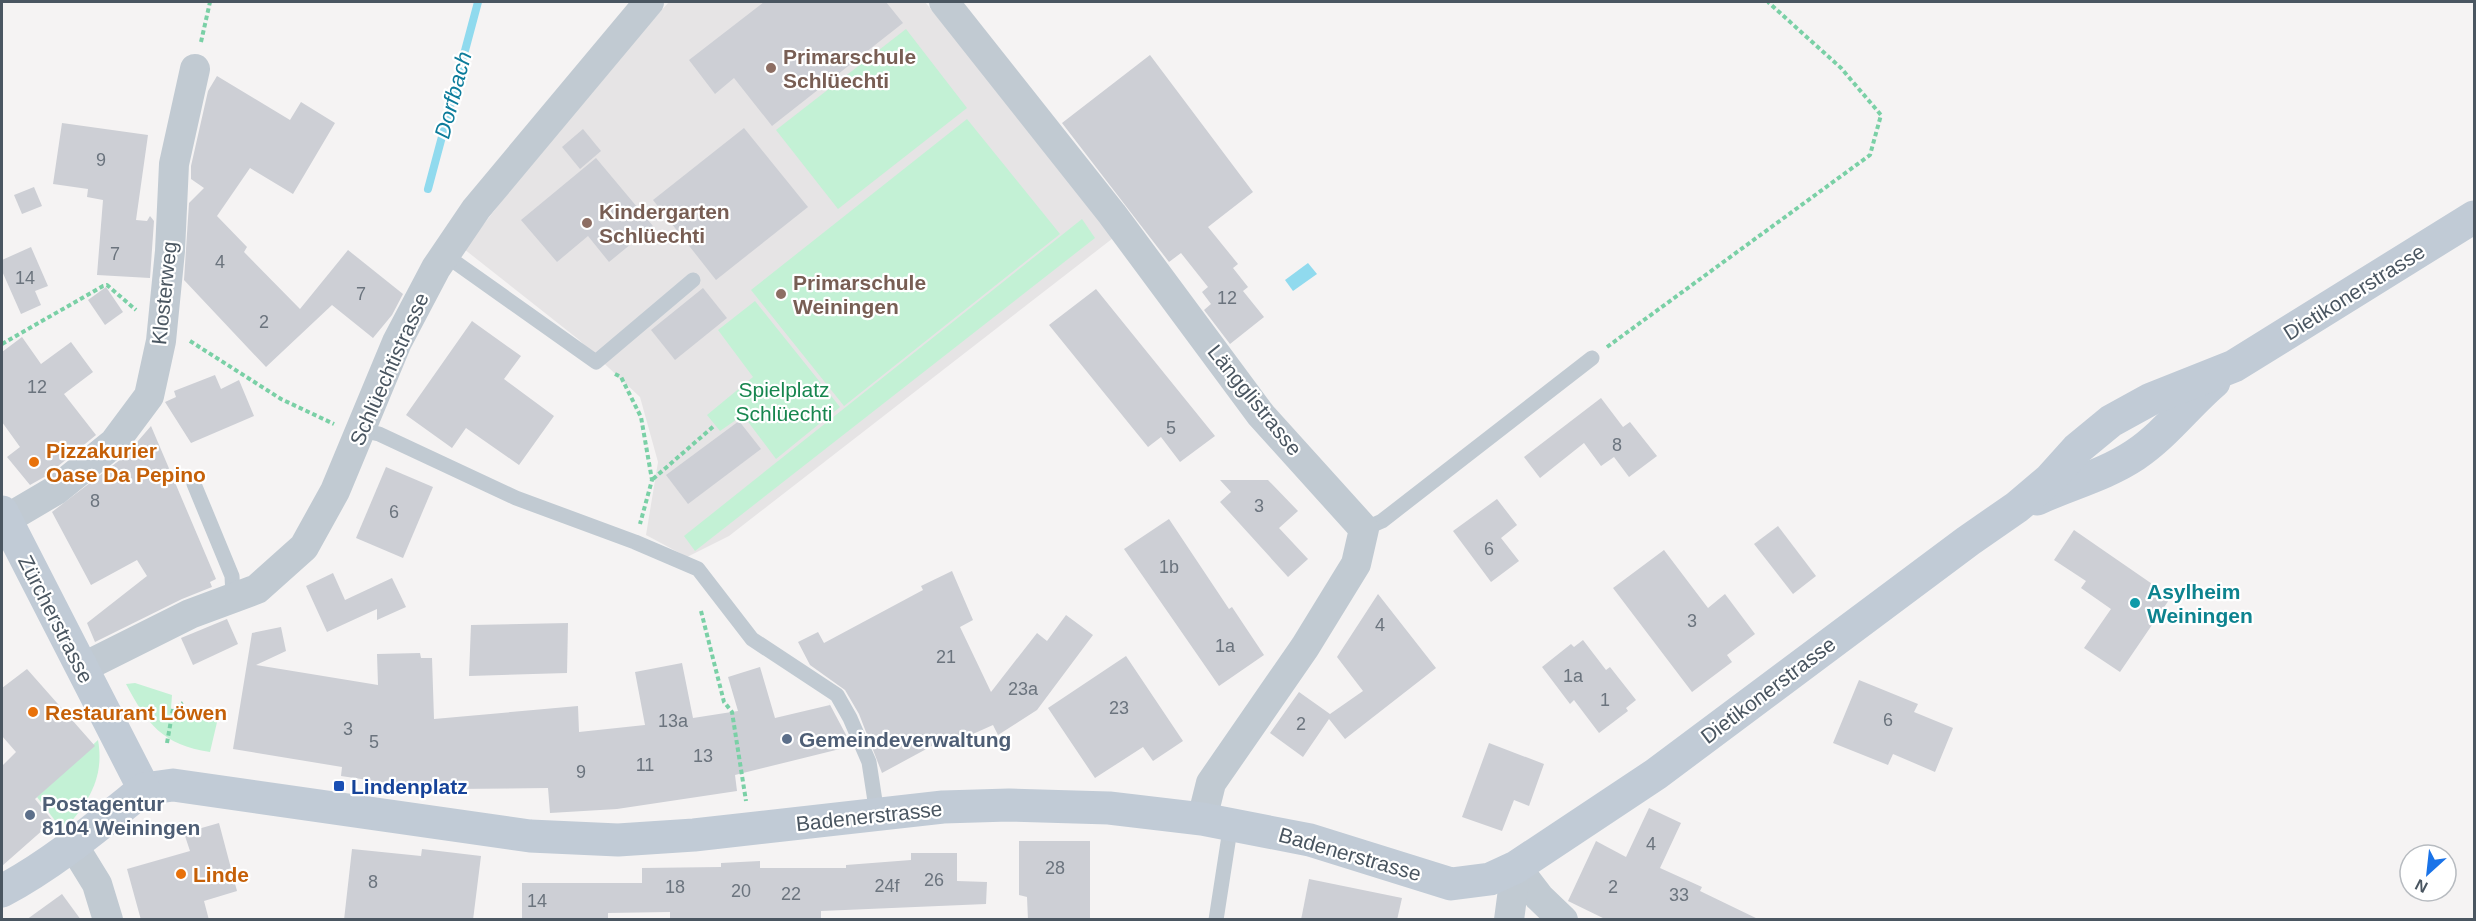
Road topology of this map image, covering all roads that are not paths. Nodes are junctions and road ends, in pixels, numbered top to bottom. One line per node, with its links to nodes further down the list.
1 (650, 2): 5 (street, Schlüechtistrasse)
2 (944, 2): 11 (street, Längglistrasse)
3 (195, 69): 10 (street, Klosterweg)
4 (2475, 217): 18 (street, Dietikonerstrasse)
5 (445, 255): 6 (lane); 8 (street, Schlüechtistrasse)
6 (693, 280)
7 (1592, 358): 11 (lane)
8 (361, 430): 12 (street, Schlüechtistrasse); 15 (lane)
9 (194, 484): 12 (lane)
10 (3, 516): 13 (street, Zürcherstrasse)
11 (1364, 528): 16 (street)
12 (233, 596): 13 (street, Schlüechtistrasse)
13 (82, 668): 14 (street, Zürcherstrasse)
14 (144, 789): 15 (street, Badenerstrasse); 17 (street)
15 (877, 814): 16 (street, Badenerstrasse)
16 (1216, 821): 18 (street, Badenerstrasse); 21 (lane)
17 (73, 845): 19 (street); 20 (street)
18 (1516, 867): 22 (street); 23 (street)
19 (2, 891)
20 (108, 920)
21 (1216, 920)
22 (1509, 920)
23 (1563, 920)

